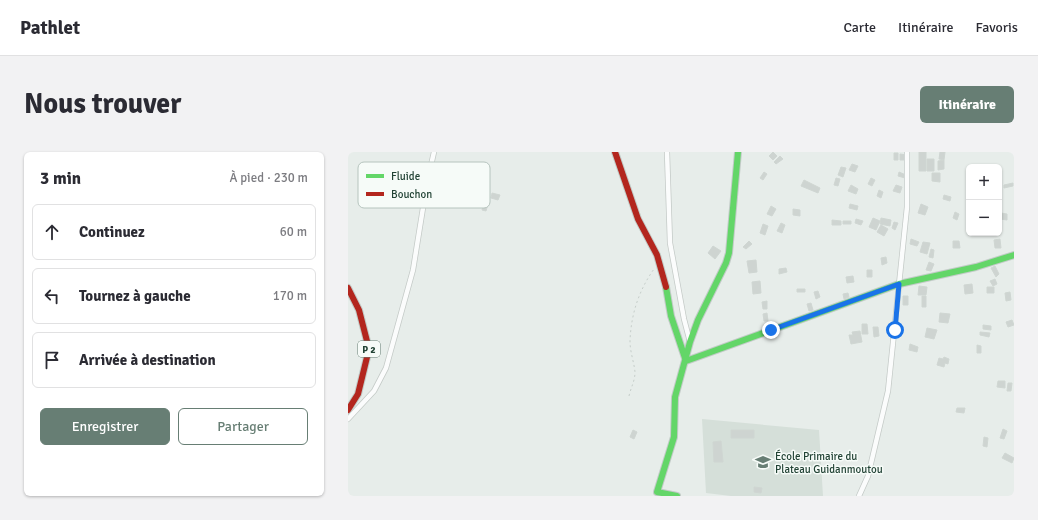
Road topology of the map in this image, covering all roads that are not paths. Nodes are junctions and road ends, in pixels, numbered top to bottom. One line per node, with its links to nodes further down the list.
1 (434, 152): 6 (street)
2 (616, 152): 12 (street)
3 (667, 152): 11 (street)
4 (738, 152): 11 (street)
5 (907, 152): 9 (street)
6 (432, 162)
7 (423, 208): 14 (street)
8 (1014, 255): 9 (street)
9 (899, 284): 12 (street); 16 (street)
10 (348, 288): 13 (street, P 2)
11 (690, 342): 12 (street)
12 (686, 361): 15 (street)
13 (348, 410)
14 (348, 418)
15 (678, 496)
16 (859, 496)

